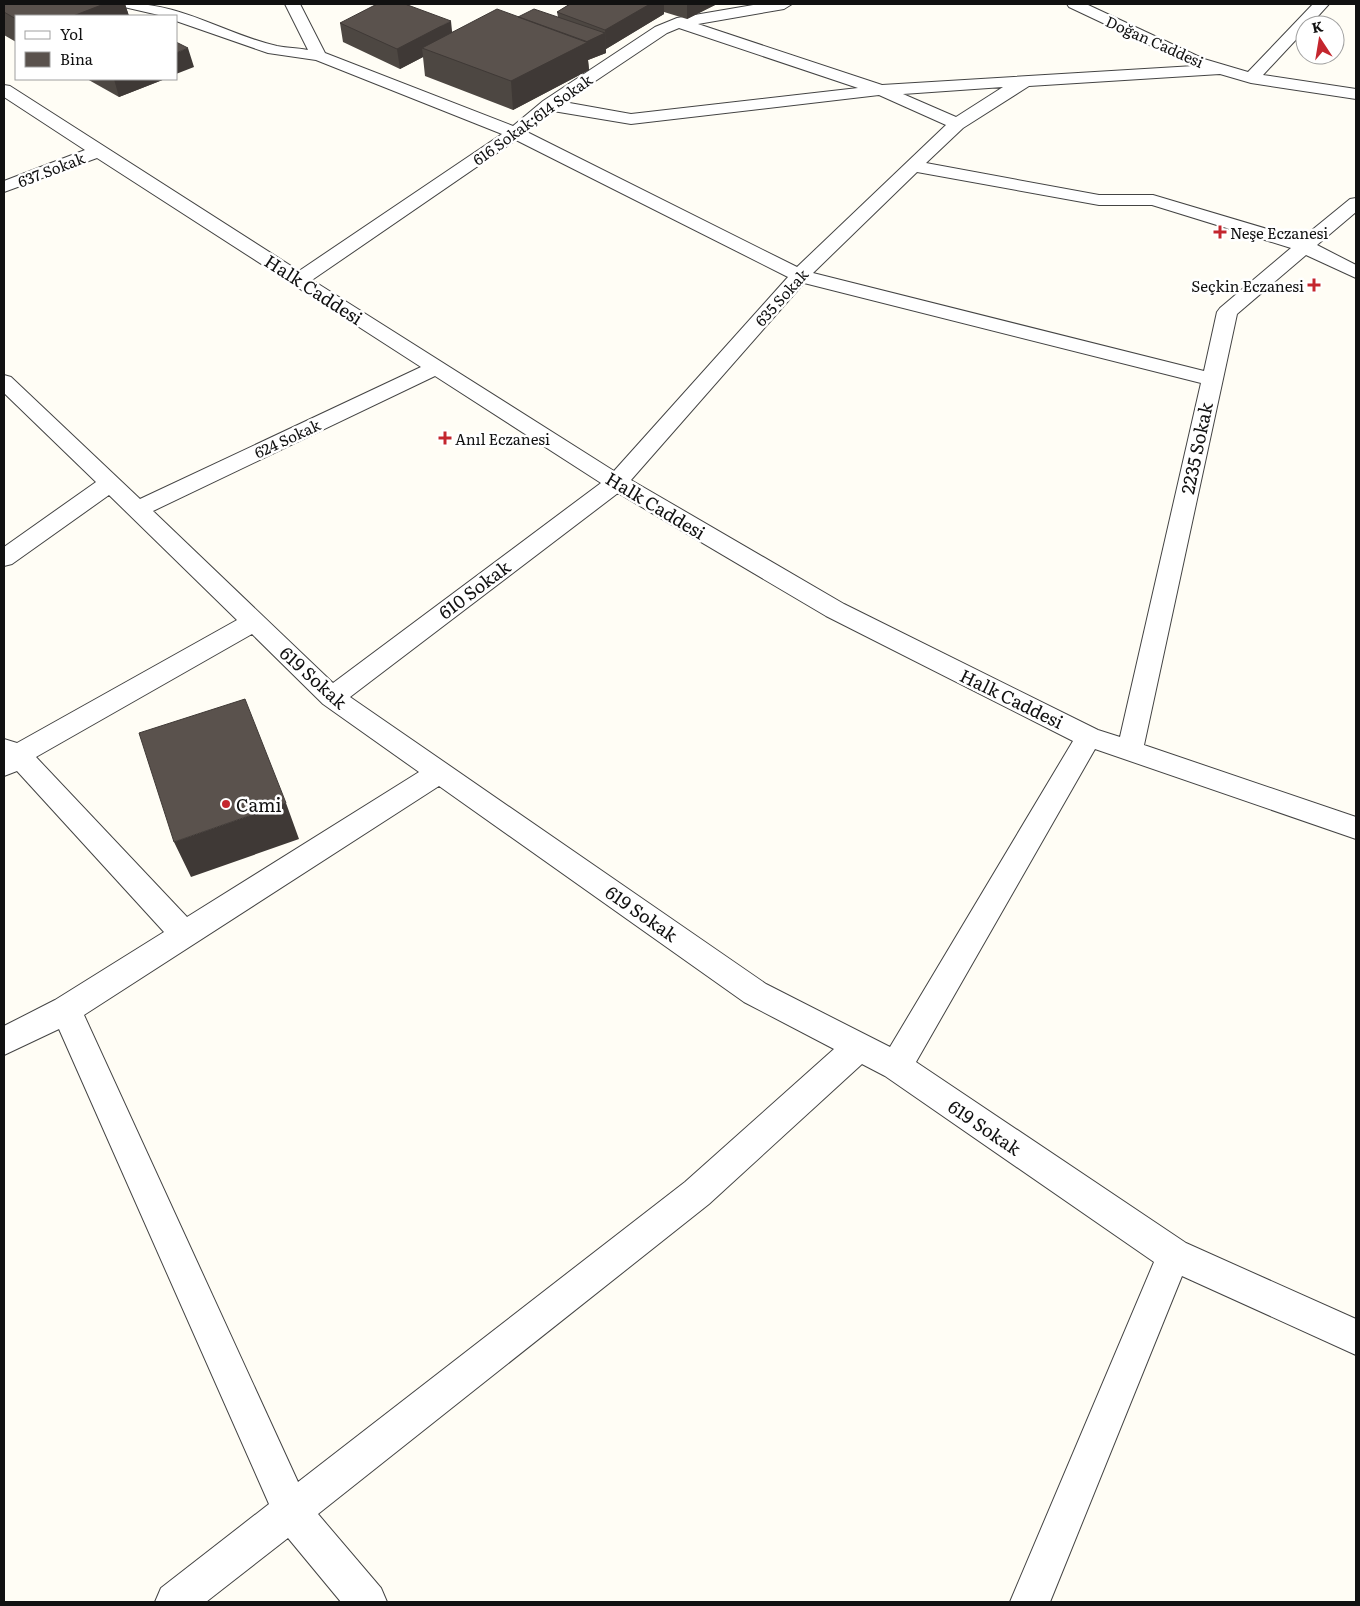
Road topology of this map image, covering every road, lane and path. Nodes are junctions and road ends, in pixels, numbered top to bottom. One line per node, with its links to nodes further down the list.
1 (129, 4): 8 (street)
2 (187, 4): 8 (street)
3 (784, 4): 7 (street, 616 Sokak;614 Sokak)
4 (1074, 4): 13 (street, Doğan Caddesi)
5 (1320, 4): 14 (street)
6 (299, 6): 12 (street)
7 (754, 7): 11 (street, 616 Sokak;614 Sokak)
8 (169, 13): 9 (street)
9 (175, 15)
10 (178, 16): 12 (street)
11 (677, 23): 17 (street); 19 (street, 616 Sokak;614 Sokak)
12 (319, 56): 21 (street)
13 (1221, 69): 14 (street, Doğan Caddesi); 15 (street)
14 (1251, 78): 18 (street, Doğan Caddesi)
15 (1025, 81): 17 (street); 20 (street, 635 Sokak)
16 (4, 90): 22 (street, Halk Caddesi)
17 (881, 90): 19 (street); 20 (street)
18 (1356, 94)
19 (550, 105): 21 (street, 616 Sokak;614 Sokak)
20 (957, 124): 23 (street, 635 Sokak)
21 (515, 132): 28 (street); 29 (street, 616 Sokak;614 Sokak)
22 (99, 151): 24 (street, 637 Sokak); 29 (street, Halk Caddesi)
23 (913, 166): 26 (street); 28 (street, 635 Sokak)
24 (4, 187)
25 (1356, 203): 26 (street, 2235 Sokak)
26 (1306, 247): 27 (street); 31 (street, 2235 Sokak)
27 (1356, 272)
28 (801, 276): 31 (street); 33 (street, 635 Sokak)
29 (299, 280): 30 (street, Halk Caddesi)
30 (436, 368): 33 (street, Halk Caddesi); 35 (street, 624 Sokak)
31 (1212, 379): 40 (street, 2235 Sokak)
32 (4, 381): 34 (street, 619 Sokak)
33 (616, 482): 38 (street, 610 Sokak); 39 (street, Halk Caddesi)
34 (110, 484): 35 (street, 619 Sokak); 36 (street)
35 (137, 509): 37 (street, 619 Sokak)
36 (4, 558)
37 (254, 622): 38 (street, 619 Sokak); 41 (street)
38 (332, 697): 42 (street, 619 Sokak)
39 (1089, 736): 40 (street, Halk Caddesi); 48 (street)
40 (1130, 750): 43 (street, Halk Caddesi)
41 (8, 757): 44 (street)
42 (440, 772): 44 (street); 47 (street, 619 Sokak)
43 (1356, 828)
44 (184, 934): 45 (street)
45 (66, 1010): 46 (street); 51 (street)
46 (4, 1041)
47 (859, 1047): 48 (street, 619 Sokak); 51 (street)
48 (896, 1066): 49 (street, 619 Sokak)
49 (1174, 1255): 50 (street, 619 Sokak); 54 (street)
50 (1356, 1337)
51 (292, 1513): 52 (street); 53 (street)
52 (175, 1602)
53 (367, 1602)
54 (1030, 1602)

